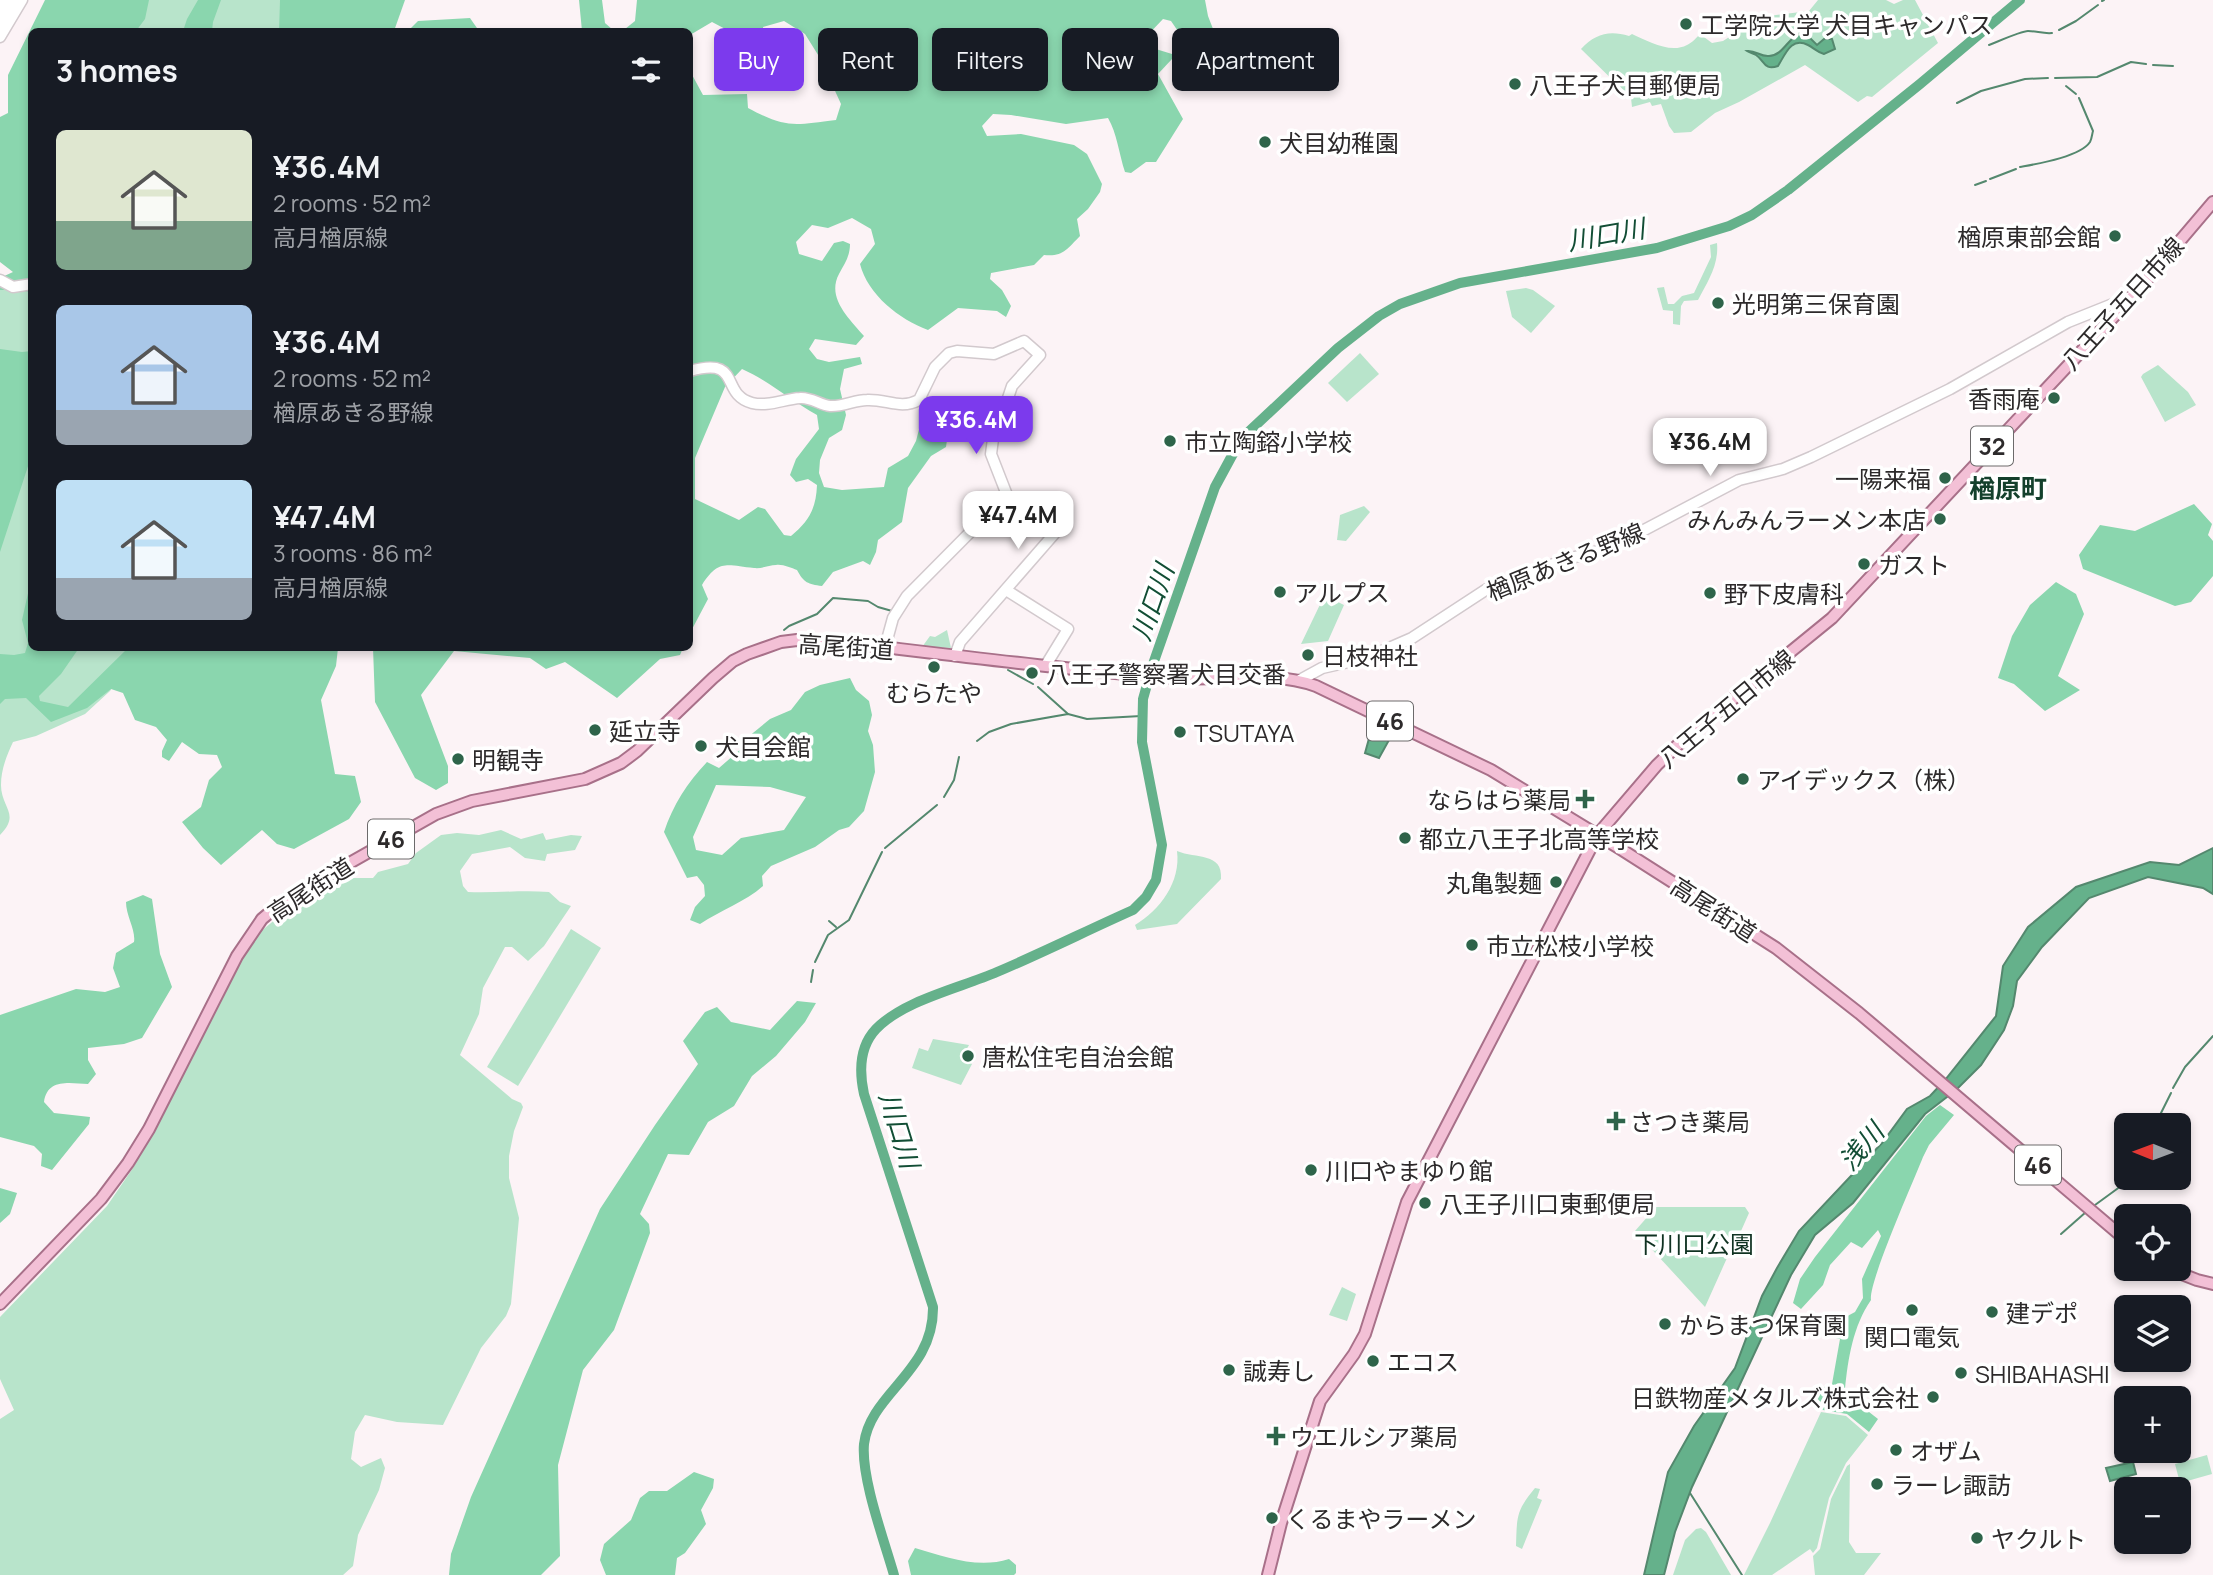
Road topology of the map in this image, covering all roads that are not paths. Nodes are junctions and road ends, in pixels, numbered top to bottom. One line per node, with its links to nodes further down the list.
1 (5, 0): 4 (main road)
2 (13, 0): 5 (main road)
3 (22, 0): 6 (main road)
4 (0, 8)
5 (0, 22)
6 (0, 37)
7 (2213, 202): 10 (main road, 八王子五日市線 / 32)
8 (0, 281): 9 (main road)
9 (28, 285)
10 (2133, 296): 17 (main road, 楢原あきる野線); 18 (main road, 八王子五日市線 / 32)
11 (693, 371): 12 (main road)
12 (1007, 495): 13 (main road); 14 (main road)
13 (1006, 590): 15 (main road); 16 (main road)
14 (885, 647): 15 (main road, 高尾街道 / 46); 22 (main road, 高尾街道 / 46)
15 (955, 656): 16 (main road, 高尾街道 / 46)
16 (1046, 666): 17 (main road, 高尾街道 / 46)
17 (1300, 680): 18 (main road, 高尾街道 / 46)
18 (1598, 834): 19 (main road, 高尾街道 / 46); 23 (main road, 八王子五日市線 / 32)
19 (2114, 1230)
20 (2191, 1278): 21 (main road)
21 (2213, 1284)
22 (0, 1304)
23 (1268, 1575)

